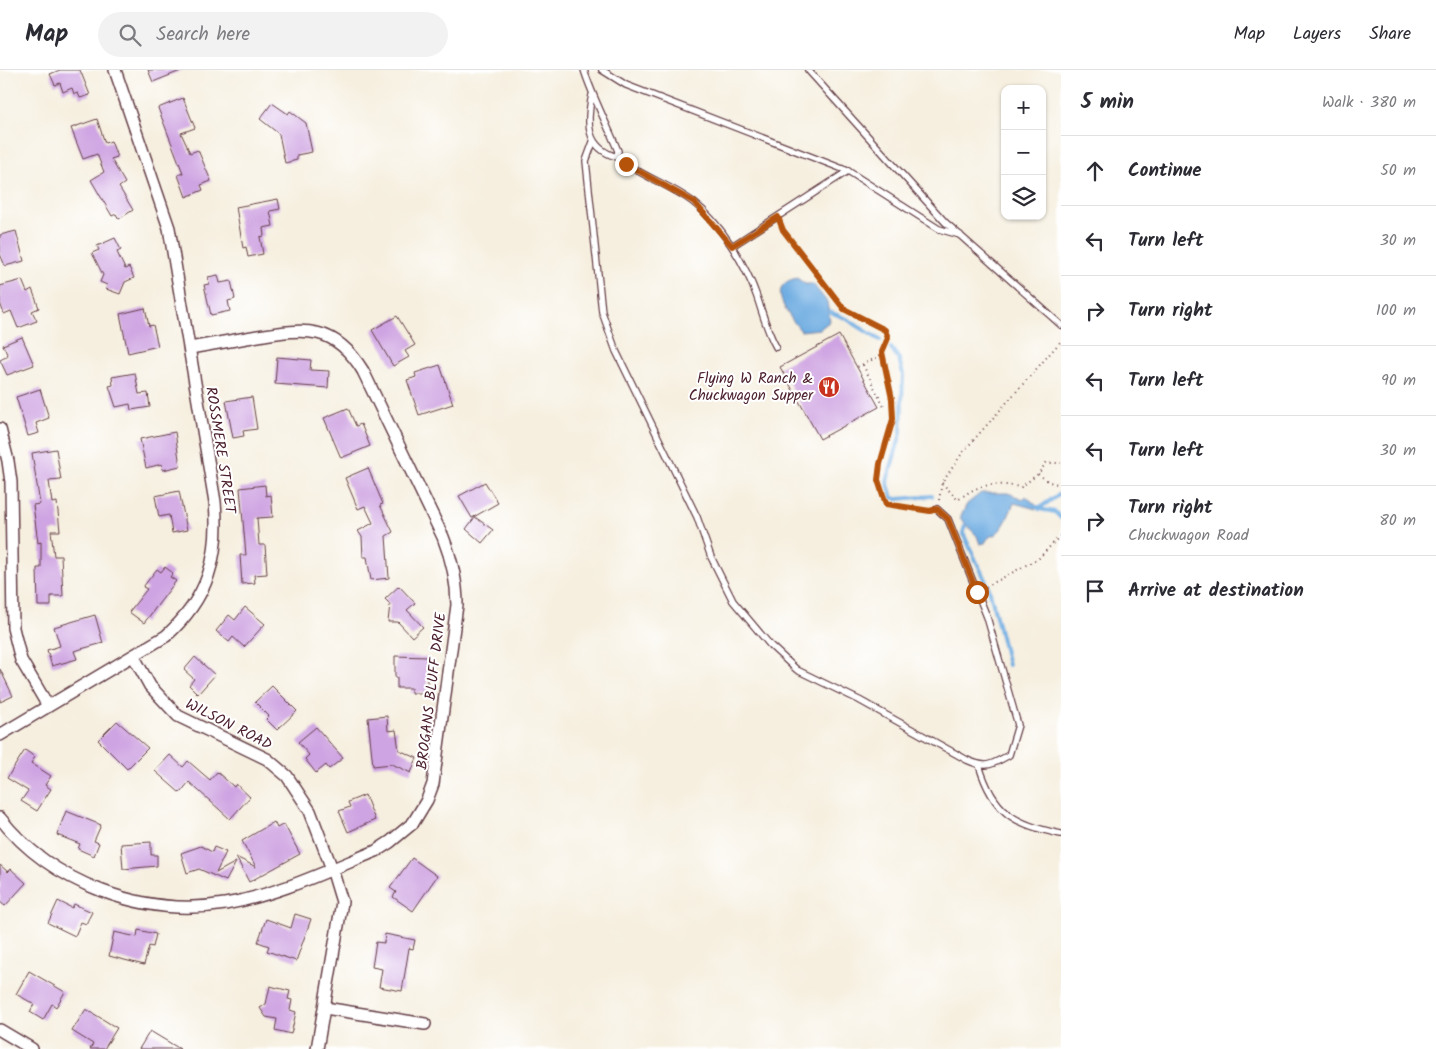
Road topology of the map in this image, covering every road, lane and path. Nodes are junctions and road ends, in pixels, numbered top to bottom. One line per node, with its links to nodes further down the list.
1 (116, 70): 15 (street, ROSSMERE STREET)
2 (584, 70): 5 (lane)
3 (602, 70): 8 (lane)
4 (808, 70): 10 (lane)
5 (592, 95): 6 (lane); 7 (lane)
6 (593, 142): 7 (lane); 32 (lane)
7 (617, 157): 11 (lane)
8 (848, 171): 9 (lane); 10 (lane)
9 (778, 217): 11 (lane); 16 (path)
10 (960, 235): 12 (lane)
11 (732, 246): 14 (lane)
12 (1061, 325)
13 (1061, 341): 23 (path)
14 (776, 347)
15 (190, 348): 29 (street, ROSSMERE STREET); 35 (street, BROGANS BLUFF DRIVE)
16 (882, 352): 17 (path); 25 (path)
17 (862, 365): 18 (path); 19 (path)
18 (857, 367)
19 (885, 409)
20 (0, 429): 26 (street)
21 (1061, 463): 22 (path)
22 (1038, 474): 23 (path); 24 (path)
23 (942, 483): 25 (path)
24 (1061, 485)
25 (937, 509): 32 (lane)
26 (6, 512): 30 (street)
27 (1061, 535): 28 (path)
28 (984, 588)
29 (134, 657): 30 (street, ROSSMERE STREET); 35 (street, WILSON ROAD)
30 (48, 706): 31 (street, ROSSMERE STREET)
31 (0, 735)
32 (979, 765): 34 (lane)
33 (0, 818): 35 (street, BROGANS BLUFF DRIVE)
34 (1061, 834)
35 (332, 869): 36 (street, WILSON ROAD)
36 (325, 1008): 37 (street); 40 (street, WILSON ROAD)
37 (426, 1024)
38 (0, 1030): 39 (street)
39 (32, 1049)
40 (318, 1049)

